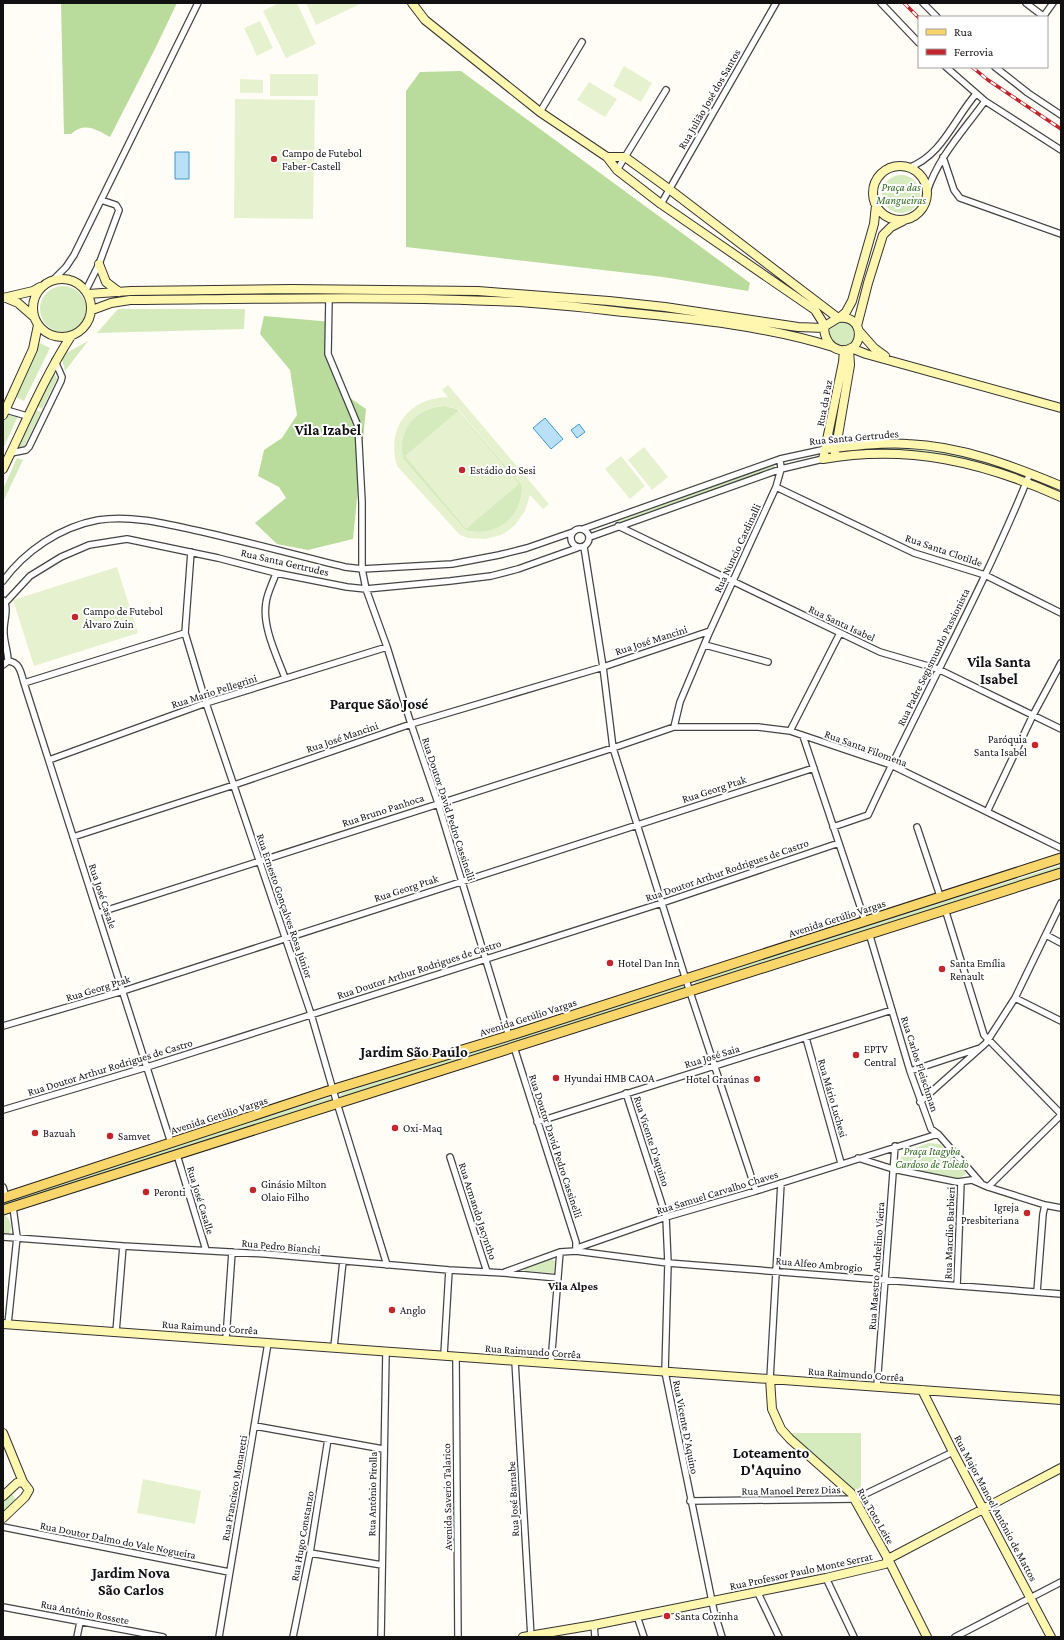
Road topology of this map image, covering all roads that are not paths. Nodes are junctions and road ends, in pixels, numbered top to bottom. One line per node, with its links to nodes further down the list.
1 (198, 3): 28 (street)
2 (412, 3): 18 (street)
3 (776, 3): 26 (street, Rua Julião José dos Santos)
4 (881, 3): 12 (street)
5 (923, 3): 8 (street)
6 (1026, 3): 9 (street)
7 (1053, 3): 10 (street)
8 (936, 16)
9 (1042, 16)
10 (1044, 16)
11 (582, 42): 18 (street)
12 (918, 42)
13 (947, 68): 16 (street)
14 (1003, 69): 19 (street)
15 (666, 90): 22 (street)
16 (976, 94): 17 (street); 24 (street)
17 (985, 101): 20 (street); 23 (street)
18 (540, 112): 21 (street)
19 (1061, 115)
20 (1061, 150)
21 (607, 157): 22 (street); 25 (street)
22 (624, 157): 25 (street); 26 (street)
23 (943, 157): 27 (street); 32 (street)
24 (908, 168): 27 (street); 30 (street)
25 (617, 170): 29 (street)
26 (669, 189): 29 (street, Rua Julião José dos Santos); 42 (street)
27 (927, 192): 31 (street)
28 (101, 200): 33 (street); 34 (street)
29 (662, 204): 44 (street)
30 (876, 205): 31 (street); 42 (street)
31 (907, 219): 45 (street)
32 (1061, 234)
33 (99, 264): 36 (street); 37 (street)
34 (54, 280): 35 (street); 36 (street)
35 (43, 286): 38 (street); 41 (street)
36 (87, 292): 37 (street); 40 (street)
37 (119, 292): 44 (street)
38 (4, 298): 41 (street)
39 (329, 298): 40 (street); 47 (street); 74 (street, Rua Doutor David Pedro Cassinelli)
40 (92, 310): 46 (street)
41 (34, 317): 43 (street)
42 (839, 318): 44 (street); 45 (street)
43 (38, 325): 46 (street); 52 (street)
44 (825, 327): 47 (street)
45 (858, 329): 48 (street); 49 (street)
46 (71, 336): 50 (street)
47 (833, 347): 48 (street)
48 (848, 349): 49 (street); 54 (street, Rua da Paz); 55 (street, Rua da Paz)
49 (893, 360): 51 (street)
50 (55, 361): 53 (street); 56 (street)
51 (1061, 408)
52 (4, 411): 53 (street)
53 (27, 416): 56 (street)
54 (835, 448): 55 (street, Rua Santa Gertrudes); 57 (street, Rua da Paz); 62 (street, Rua Santa Gertrudes)
55 (826, 449): 58 (street, Rua Santa Gertrudes); 59 (street, Rua da Paz)
56 (11, 453): 60 (street)
57 (834, 457): 59 (street, Rua Santa Gertrudes); 63 (street, Rua Santa Gertrudes)
58 (780, 459): 61 (street, Rua Nuncio Cardinalli); 68 (street, Rua Santa Gertrudes)
59 (823, 459): 61 (street, Rua Santa Gertrudes)
60 (3, 469)
61 (781, 469): 64 (street, Rua Nuncio Cardinalli); 67 (street, Rua Santa Gertrudes)
62 (1030, 473): 63 (street, Rua Padre Segismundo Passionista); 65 (street, Rua Santa Gertrudes)
63 (1027, 481): 66 (street, Rua Santa Gertrudes); 76 (street, Rua Padre Segismundo Passionista)
64 (776, 486): 76 (street, Rua Santa Clotilde); 78 (street, Rua Nuncio Cardinalli)
65 (1061, 486)
66 (1061, 497)
67 (618, 526): 70 (street, Rua Santa Gertrudes); 78 (street, Rua Santa Isabel)
68 (583, 529): 69 (street); 70 (street)
69 (573, 532): 72 (street); 74 (street, Rua Santa Gertrudes)
70 (590, 537): 71 (street)
71 (584, 547): 72 (street); 91 (street)
72 (577, 548): 79 (street, Rua Santa Gertrudes)
73 (191, 552): 75 (street, Rua Santa Gertrudes); 80 (street, Rua Santa Gertrudes); 83 (street, Rua Ernesto Gonçalves Rosa Júnior)
74 (362, 569): 77 (street, Rua Santa Gertrudes); 79 (street, Rua Doutor David Pedro Cassinelli)
75 (276, 574): 79 (street, Rua Santa Gertrudes); 93 (street)
76 (985, 575): 81 (street, Rua Santa Clotilde); 92 (street, Rua Padre Segismundo Passionista)
77 (3, 581)
78 (732, 582): 82 (street, Rua Nuncio Cardinalli); 84 (street, Rua Santa Isabel)
79 (366, 589): 86 (street, Rua Doutor David Pedro Cassinelli)
80 (4, 601): 87 (street)
81 (1061, 613)
82 (710, 631): 85 (street, Rua Nuncio Cardinalli); 91 (street, Rua José Mancini)
83 (185, 633): 94 (street); 95 (street, Rua Ernesto Gonçalves Rosa Júnior)
84 (840, 634): 92 (street, Rua Santa Isabel); 100 (street)
85 (705, 645): 88 (street); 98 (street, Rua Nuncio Cardinalli)
86 (387, 646): 93 (street, Rua Mario Pellegrini); 97 (street, Rua Doutor David Pedro Cassinelli)
87 (8, 661): 90 (street); 94 (street, Rua José Casale)
88 (768, 662)
89 (1061, 663): 96 (street)
90 (3, 665)
91 (603, 667): 97 (street, Rua José Mancini); 102 (street)
92 (938, 670): 96 (street, Rua Santa Isabel); 104 (street, Rua Padre Segismundo Passionista)
93 (285, 678): 95 (street, Rua Mario Pellegrini)
94 (24, 683): 103 (street, Rua José Casale)
95 (206, 703): 103 (street, Rua Mario Pellegrini); 106 (street, Rua Ernesto Gonçalves Rosa Júnior)
96 (1033, 715): 99 (street, Rua Santa Isabel); 108 (street)
97 (411, 724): 106 (street, Rua José Mancini); 107 (street, Rua Doutor David Pedro Cassinelli)
98 (674, 727): 100 (street, Rua Santa Filomena); 102 (street, Rua Bruno Panhoca)
99 (1061, 729)
100 (790, 731): 101 (street, Rua Santa Filomena)
101 (803, 736): 104 (street, Rua Santa Filomena); 105 (street)
102 (613, 748): 107 (street, Rua Bruno Panhoca); 109 (street)
103 (49, 760): 112 (street, Rua José Casale)
104 (891, 765): 108 (street, Rua Santa Filomena); 110 (street, Rua Padre Segismundo Passionista)
105 (814, 768): 109 (street, Rua Georg Ptak); 110 (street)
106 (234, 785): 112 (street, Rua José Mancini); 116 (street, Rua Ernesto Gonçalves Rosa Júnior)
107 (438, 803): 116 (street, Rua Bruno Panhoca); 118 (street, Rua Doutor David Pedro Cassinelli)
108 (987, 812): 114 (street, Rua Santa Filomena)
109 (637, 824): 118 (street, Rua Georg Ptak); 120 (street)
110 (833, 827): 113 (street)
111 (917, 827): 119 (street)
112 (73, 837): 123 (street, Rua José Casale)
113 (839, 843): 120 (street, Rua Doutor Arthur Rodrigues de Castro); 124 (street)
114 (1061, 848)
115 (1061, 858): 119 (main road, Avenida Getúlio Vargas)
116 (259, 860): 123 (street, Rua Bruno Panhoca); 127 (street, Rua Ernesto Gonçalves Rosa Júnior)
117 (1061, 873): 122 (main road)
118 (461, 881): 127 (street, Rua Georg Ptak); 129 (street, Rua Doutor David Pedro Cassinelli)
119 (940, 896): 124 (main road, Avenida Getúlio Vargas)
120 (662, 903): 129 (street, Rua Doutor Arthur Rodrigues de Castro); 130 (street)
121 (1061, 904): 126 (street)
122 (945, 909): 125 (main road); 140 (street)
123 (98, 912): 132 (street, Rua José Casale)
124 (865, 921): 130 (main road, Avenida Getúlio Vargas)
125 (869, 933): 131 (main road); 134 (street, Rua Carlos Fleischman)
126 (1046, 936): 128 (street); 133 (street)
127 (285, 938): 132 (street, Rua Georg Ptak); 135 (street, Rua Ernesto Gonçalves Rosa Júnior)
128 (1061, 943)
129 (485, 958): 135 (street, Rua Doutor Arthur Rodrigues de Castro); 138 (street, Rua Doutor David Pedro Cassinelli)
130 (686, 980): 131 (street); 138 (main road, Avenida Getúlio Vargas)
131 (690, 991): 141 (main road); 143 (street)
132 (123, 992): 137 (street, Rua Georg Ptak); 144 (street, Rua José Casale)
133 (1014, 998): 136 (street); 140 (street)
134 (892, 1010): 139 (street, Rua José Saia); 145 (street, Rua Carlos Fleischman)
135 (311, 1014): 144 (street, Rua Doutor Arthur Rodrigues de Castro); 146 (street, Rua Ernesto Gonçalves Rosa Júnior)
136 (1061, 1021)
137 (3, 1026)
138 (509, 1036): 146 (main road, Avenida Getúlio Vargas)
139 (806, 1038): 143 (street, Rua José Saia); 159 (street, Rua Mário Luchesi)
140 (988, 1039): 142 (street); 151 (street)
141 (514, 1047): 149 (main road); 152 (street, Rua Doutor David Pedro Cassinelli)
142 (982, 1047): 145 (street); 148 (street)
143 (714, 1066): 147 (street, Rua José Saia); 166 (street)
144 (147, 1067): 150 (street, Rua Doutor Arthur Rodrigues de Castro); 154 (street, Rua José Casale)
145 (910, 1071): 148 (street, Rua Carlos Fleischman)
146 (332, 1090): 149 (street, Rua Ernesto Gonçalves Rosa Júnior); 154 (main road, Avenida Getúlio Vargas)
147 (626, 1093): 152 (street, Rua José Saia); 172 (street, Rua Vicente D'aquino)
148 (920, 1102): 153 (street, Rua Carlos Fleischman)
149 (337, 1104): 156 (main road); 182 (street, Rua Ernesto Gonçalves Rosa Júnior)
150 (3, 1110)
151 (1061, 1115): 165 (street)
152 (537, 1122): 179 (street, Rua Doutor David Pedro Cassinelli)
153 (938, 1134): 155 (street, Rua Samuel Carvalho Chaves); 163 (street, Rua Carlos Fleischman)
154 (171, 1143): 167 (main road, Avenida Getúlio Vargas)
155 (895, 1146): 158 (street, Rua Samuel Carvalho Chaves); 160 (street, Rua Maestro Andrelino Vieira)
156 (177, 1155): 169 (main road); 176 (street, Rua José Casalle)
157 (450, 1158): 185 (street, Rua Armando Jacyntho)
158 (858, 1158): 159 (street, Rua Samuel Carvalho Chaves); 160 (street)
159 (841, 1163): 162 (street, Rua Samuel Carvalho Chaves)
160 (893, 1169): 161 (street); 188 (street, Rua Maestro Andrelino Vieira)
161 (961, 1182): 163 (street); 189 (street, Rua Marcílio Barbieri)
162 (781, 1183): 166 (street, Rua Samuel Carvalho Chaves); 184 (street)
163 (981, 1183): 165 (street)
164 (3, 1187): 167 (street)
165 (988, 1187): 168 (street)
166 (756, 1191): 172 (street, Rua Samuel Carvalho Chaves)
167 (5, 1198)
168 (1045, 1205): 170 (street); 190 (street)
169 (13, 1207): 171 (main road); 174 (street)
170 (1061, 1208)
171 (3, 1210)
172 (666, 1217): 179 (street, Rua Samuel Carvalho Chaves); 181 (street, Rua Vicente D'Aquino)
173 (3, 1237): 174 (street, Rua Pedro Bianchi)
174 (17, 1237): 175 (street, Rua Pedro Bianchi); 192 (street)
175 (123, 1246): 176 (street, Rua Pedro Bianchi); 193 (street)
176 (206, 1250): 177 (street, Rua Pedro Bianchi)
177 (232, 1252): 180 (street, Rua Pedro Bianchi); 194 (street)
178 (560, 1252): 179 (street, Rua Samuel Carvalho Chaves); 186 (street, Rua Samuel Carvalho Chaves); 187 (street)
179 (576, 1252): 181 (street, Rua Alfeo Ambrogio)
180 (343, 1261): 182 (street, Rua Pedro Bianchi); 196 (street)
181 (668, 1263): 184 (street, Rua Alfeo Ambrogio); 202 (street, Rua Vicente D'Aquino)
182 (387, 1265): 183 (street, Rua Pedro Bianchi)
183 (449, 1270): 185 (street, Rua Pedro Bianchi); 198 (street)
184 (777, 1270): 188 (street, Rua Alfeo Ambrogio); 203 (street)
185 (487, 1272): 186 (street, Rua Pedro Bianchi)
186 (504, 1273): 187 (street, Rua Pedro Bianchi)
187 (558, 1278): 201 (street)
188 (886, 1279): 189 (street, Rua Alfeo Ambrogio); 204 (street, Rua Maestro Andrelino Vieira)
189 (957, 1286): 190 (street, Rua Alfeo Ambrogio)
190 (1037, 1292): 191 (street, Rua Alfeo Ambrogio)
191 (1061, 1294)
192 (5, 1324): 193 (street, Rua Raimundo Corrêa)
193 (116, 1332): 194 (street, Rua Raimundo Corrêa)
194 (226, 1339): 195 (street, Rua Raimundo Corrêa)
195 (268, 1343): 196 (street, Rua Raimundo Corrêa); 207 (street, Rua Francisco Monaretti)
196 (334, 1347): 197 (street, Rua Raimundo Corrêa)
197 (386, 1352): 198 (street, Rua Raimundo Corrêa); 210 (street, Rua Antônio Pirolla)
198 (444, 1356): 199 (street, Rua Raimundo Corrêa)
199 (456, 1356): 200 (street, Rua Raimundo Corrêa); 239 (street, Avenida Saverio Talarico)
200 (515, 1361): 201 (street, Rua Raimundo Corrêa); 233 (street, Rua José Barnabe)
201 (551, 1364): 202 (street, Rua Raimundo Corrêa)
202 (664, 1372): 203 (street, Rua Raimundo Corrêa); 216 (street, Rua Vicente D'Aquino)
203 (770, 1379): 204 (street, Rua Raimundo Corrêa); 215 (street, Rua Toto Leite)
204 (877, 1386): 205 (street, Rua Raimundo Corrêa)
205 (922, 1390): 206 (street, Rua Raimundo Corrêa); 211 (street, Rua Major Manoel Antônio de Mattos)
206 (1061, 1400)
207 (256, 1426): 209 (street); 223 (street, Rua Francisco Monaretti)
208 (3, 1433): 213 (street)
209 (328, 1439): 210 (street); 220 (street, Rua Hugo Constanzo)
210 (383, 1449): 222 (street, Rua Antônio Pirolla)
211 (953, 1452): 215 (street, Rua Manoel Perez Dias); 217 (street, Rua Major Manoel Antônio de Mattos)
212 (1061, 1468): 217 (street, Rua Professor Paulo Monte Serrat)
213 (23, 1482): 214 (street); 218 (street)
214 (3, 1496)
215 (855, 1499): 216 (street, Rua Manoel Perez Dias); 221 (street, Rua Toto Leite)
216 (690, 1501): 228 (street, Rua Vicente D'Aquino)
217 (983, 1508): 221 (street, Rua Professor Paulo Monte Serrat); 227 (street, Rua Major Manoel Antônio de Mattos)
218 (3, 1518)
219 (3, 1527): 223 (street, Rua Doutor Dalmo do Vale Nogueira)
220 (310, 1553): 222 (street); 237 (street, Rua Hugo Constanzo)
221 (888, 1559): 224 (street, Rua Professor Paulo Monte Serrat); 245 (street, Rua Toto Leite)
222 (382, 1564): 238 (street, Rua Antônio Pirolla)
223 (229, 1572): 236 (street, Rua Francisco Monaretti)
224 (826, 1578): 226 (street, Rua Professor Paulo Monte Serrat); 244 (street)
225 (1061, 1582): 227 (street)
226 (757, 1591): 228 (street, Rua Professor Paulo Monte Serrat); 243 (street)
227 (1031, 1598): 246 (street); 247 (street, Rua Major Manoel Antônio de Mattos)
228 (713, 1601): 230 (street, Rua Professor Paulo Monte Serrat); 242 (street, Rua Vicente D'Aquino)
229 (3, 1607): 231 (street, Rua Antônio Rossete)
230 (637, 1616): 232 (street, Rua Professor Paulo Monte Serrat); 241 (street)
231 (80, 1622): 234 (street); 235 (street, Rua Antônio Rossete)
232 (594, 1625): 233 (street, Rua Professor Paulo Monte Serrat); 240 (street)
233 (528, 1636)
234 (78, 1637)
235 (161, 1637)
236 (219, 1637)
237 (293, 1637)
238 (381, 1637)
239 (458, 1637)
240 (595, 1637)
241 (644, 1637)
242 (722, 1637)
243 (779, 1637)
244 (854, 1637)
245 (927, 1637)
246 (955, 1637)
247 (1051, 1637)

